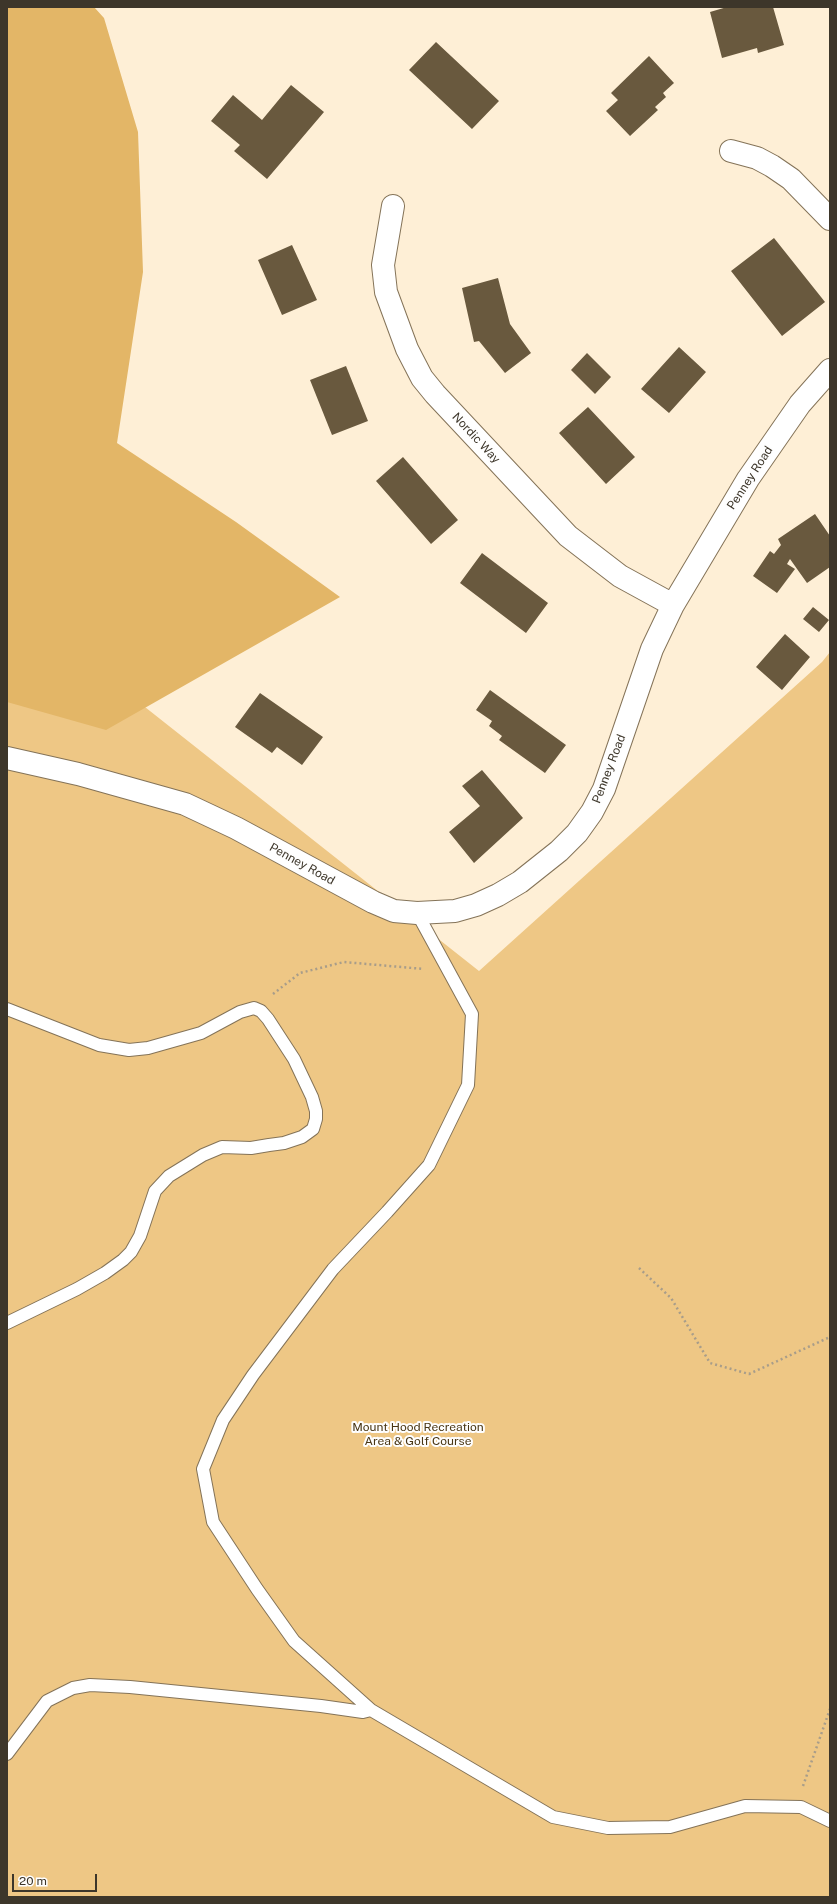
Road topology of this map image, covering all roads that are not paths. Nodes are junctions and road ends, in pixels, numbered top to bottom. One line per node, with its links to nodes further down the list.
1 (731, 151): 3 (street)
2 (393, 206): 5 (street, Nordic Way)
3 (830, 219)
4 (830, 370): 5 (street, Penney Road)
5 (673, 605): 7 (street, Penney Road)
6 (7, 758): 7 (street, Penney Road)
7 (417, 913): 10 (lane)
8 (7, 1009): 9 (lane)
9 (7, 1323)
10 (371, 1710): 11 (lane); 12 (lane)
11 (7, 1754)
12 (830, 1821)

